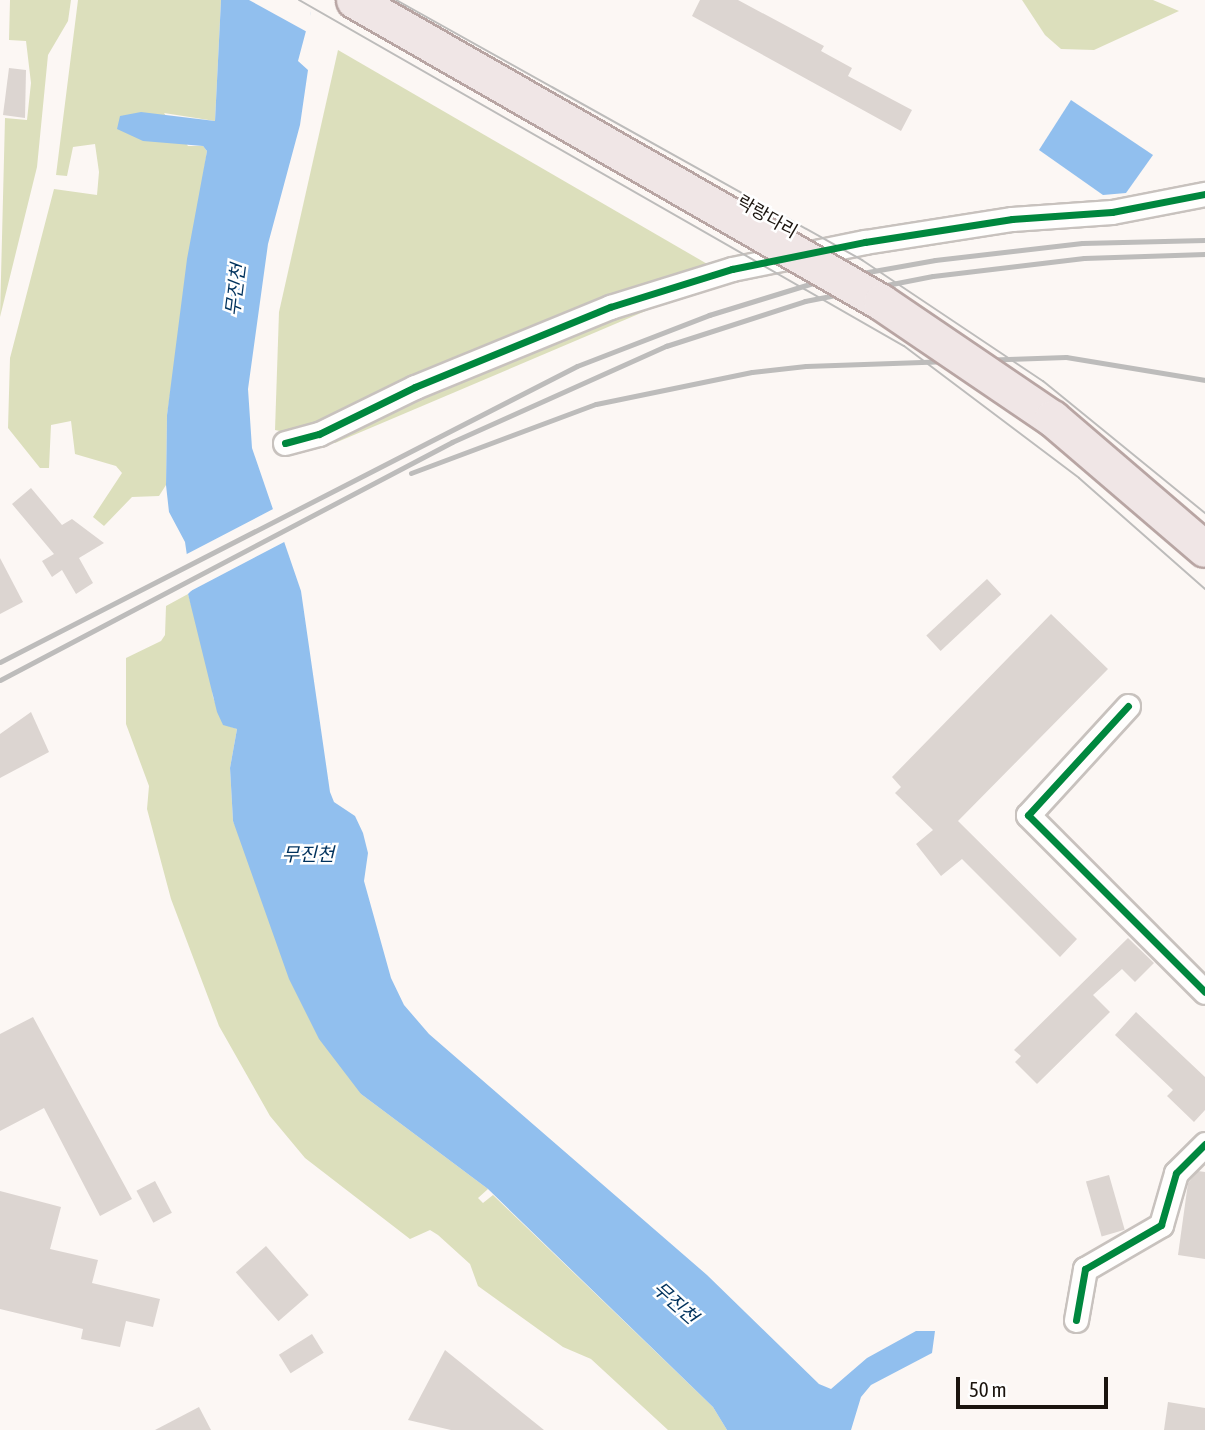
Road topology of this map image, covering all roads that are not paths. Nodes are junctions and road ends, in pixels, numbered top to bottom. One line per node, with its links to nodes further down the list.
1 (354, 0): 4 (main road, 락랑다리, bridge)
2 (1205, 194): 3 (street)
3 (285, 443)
4 (1205, 549)
5 (1128, 706): 6 (street)
6 (1205, 992)
7 (1205, 1144): 8 (street)
8 (1076, 1320)

